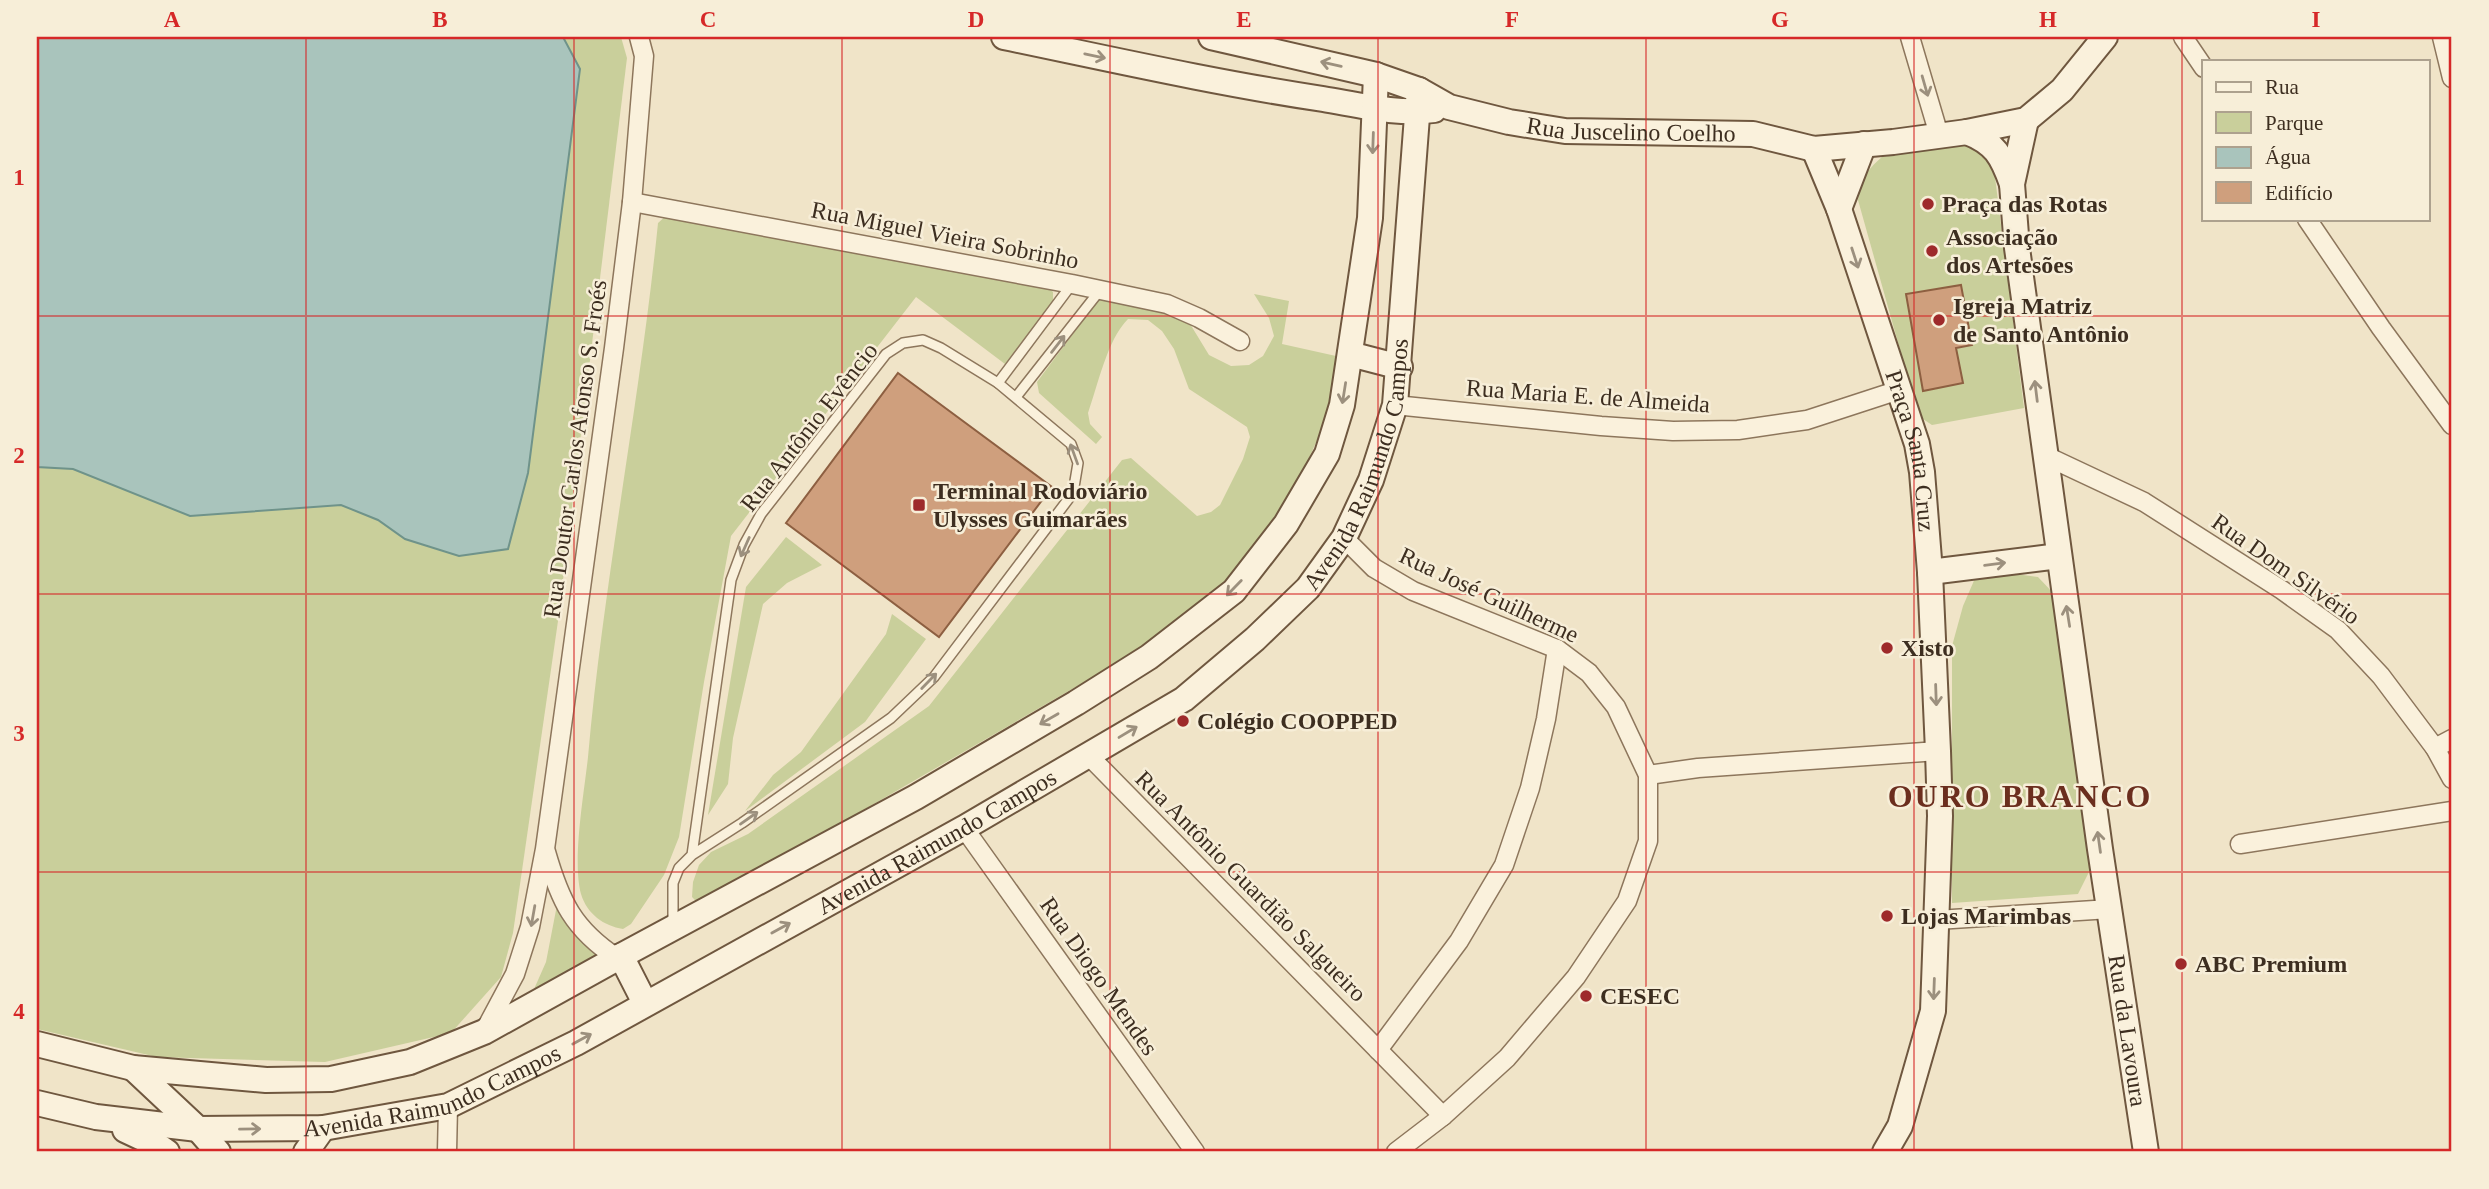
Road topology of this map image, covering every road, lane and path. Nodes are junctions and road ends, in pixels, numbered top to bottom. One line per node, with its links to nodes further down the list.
1 (639, 37): 9 (street)
2 (654, 37): 9 (street)
3 (1004, 37): 14 (street, one-way to 14)
4 (1910, 37): 17 (street, one-way to 17)
5 (2105, 37): 15 (street)
6 (2183, 37): 10 (street)
7 (2442, 37): 12 (street)
8 (1218, 38): 11 (street, one-way to 8)
9 (644, 56): 21 (street, Rua Doutor Carlos Afonso S. Froés)
10 (2202, 65)
11 (1376, 75): 13 (street); 14 (street, Avenida Raimundo Campos)
12 (2452, 78)
13 (1419, 101): 14 (street); 19 (street, Rua Juscelino Coelho); 28 (street, Avenida Raimundo Campos)
14 (1374, 108): 27 (street, Avenida Raimundo Campos, one-way to 27)
15 (2026, 120): 16 (street); 20 (street)
16 (1967, 132): 17 (street); 20 (street)
17 (1939, 135): 18 (street)
18 (1864, 144): 19 (street); 22 (street)
19 (1814, 149): 22 (street, Praça Santa Cruz)
20 (2012, 184): 34 (street, one-way to 20)
21 (632, 202): 24 (street, Rua Miguel Vieira Sobrinho); 48 (street, Rua Doutor Carlos Afonso S. Froés)
22 (1839, 209): 30 (street, Praça Santa Cruz, one-way to 30)
23 (2307, 220): 33 (street)
24 (1072, 284): 25 (street, Rua Miguel Vieira Sobrinho); 29 (lane)
25 (1101, 289): 26 (street, Rua Miguel Vieira Sobrinho); 31 (lane, one-way to 25)
26 (1240, 341)
27 (1350, 354): 28 (street); 52 (street, Avenida Raimundo Campos, one-way to 52)
28 (1400, 367): 32 (street, Avenida Raimundo Campos)
29 (998, 383): 31 (lane, Rua Antônio Evêncio); 49 (lane, Rua Antônio Evêncio, one-way to 49)
30 (1899, 390): 32 (street, Rua Maria E. de Almeida); 37 (street, Praça Santa Cruz)
31 (1016, 397): 49 (lane, Rua Antônio Evêncio, one-way to 31)
32 (1395, 405): 35 (street, Avenida Raimundo Campos)
33 (2452, 425)
34 (2044, 455): 36 (street); 40 (street, Rua Dom Silvério)
35 (1344, 538): 38 (street, Rua José Guilherme); 42 (street, Avenida Raimundo Campos, one-way to 35)
36 (2059, 556): 37 (street, one-way to 36); 50 (street, one-way to 36)
37 (1930, 572): 41 (street, Praça Santa Cruz, one-way to 41)
38 (1557, 649): 43 (street, Rua José Guilherme); 57 (street)
39 (2452, 739): 40 (street)
40 (2435, 748): 44 (street, Rua Dom Silvério)
41 (1938, 751): 43 (street); 51 (street, Praça Santa Cruz)
42 (1088, 756): 46 (street, Avenida Raimundo Campos); 57 (street, Rua Antônio Guardião Salgueiro)
43 (1648, 775): 61 (street, Rua José Guilherme)
44 (2452, 779)
45 (2452, 811): 47 (street)
46 (964, 828): 54 (street, Avenida Raimundo Campos, one-way to 46); 69 (street, Rua Diogo Mendes)
47 (2239, 844)
48 (545, 849): 53 (street); 55 (street, Rua Doutor Carlos Afonso S. Froés, one-way to 55)
49 (692, 855): 52 (lane, Rua Antônio Evêncio)
50 (2110, 909): 51 (street); 72 (street, Rua da Lavoura)
51 (1937, 920): 71 (street, Praça Santa Cruz, one-way to 71)
52 (673, 928): 53 (street, Avenida Raimundo Campos)
53 (619, 957): 54 (street); 55 (street, Avenida Raimundo Campos)
54 (645, 1003): 60 (street, Avenida Raimundo Campos, one-way to 54)
55 (484, 1032): 58 (street, Avenida Raimundo Campos)
56 (41, 1048): 58 (street, Avenida Raimundo Campos)
57 (1378, 1050): 61 (street, Rua Antônio Guardião Salgueiro)
58 (133, 1068): 64 (street)
59 (37, 1103): 62 (street, Avenida Raimundo Campos)
60 (448, 1106): 63 (street, Avenida Raimundo Campos); 68 (street)
61 (1443, 1116): 70 (street, Rua José Guilherme)
62 (96, 1117): 64 (street, Avenida Raimundo Campos); 65 (street)
63 (323, 1128): 64 (street, Avenida Raimundo Campos, one-way to 63); 67 (street)
64 (198, 1129): 66 (street)
65 (167, 1152)
66 (218, 1152)
67 (306, 1152)
68 (447, 1152)
69 (1195, 1152)
70 (1396, 1152)
71 (1885, 1152)
72 (2146, 1152)

